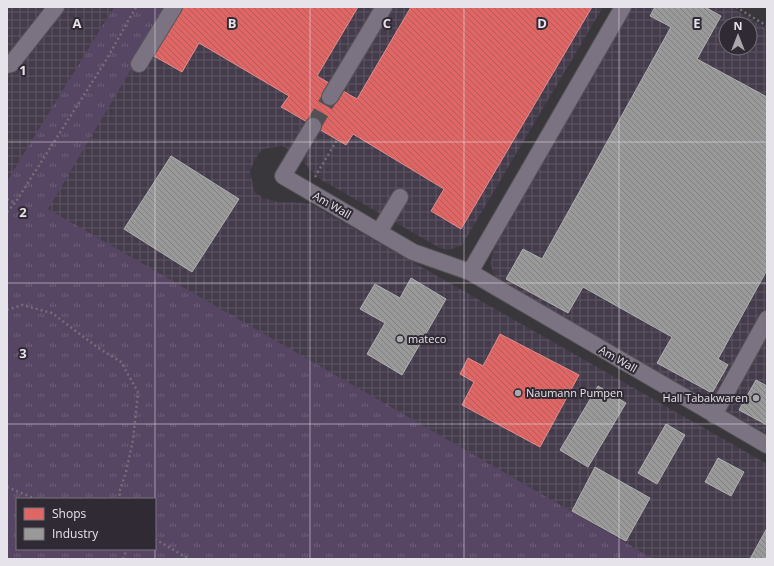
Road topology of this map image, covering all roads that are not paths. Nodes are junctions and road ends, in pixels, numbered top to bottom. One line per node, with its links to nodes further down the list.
1 (56, 7): 6 (street)
2 (174, 7): 5 (street)
3 (384, 7): 7 (street)
4 (623, 7): 11 (street)
5 (139, 64)
6 (7, 65)
7 (330, 97)
8 (313, 126): 10 (street, Am Wall)
9 (400, 196): 10 (street)
10 (379, 232): 11 (street, Am Wall)
11 (470, 272): 13 (street, Am Wall)
12 (767, 319): 13 (street)
13 (714, 415): 14 (street, Am Wall)
14 (767, 445)

